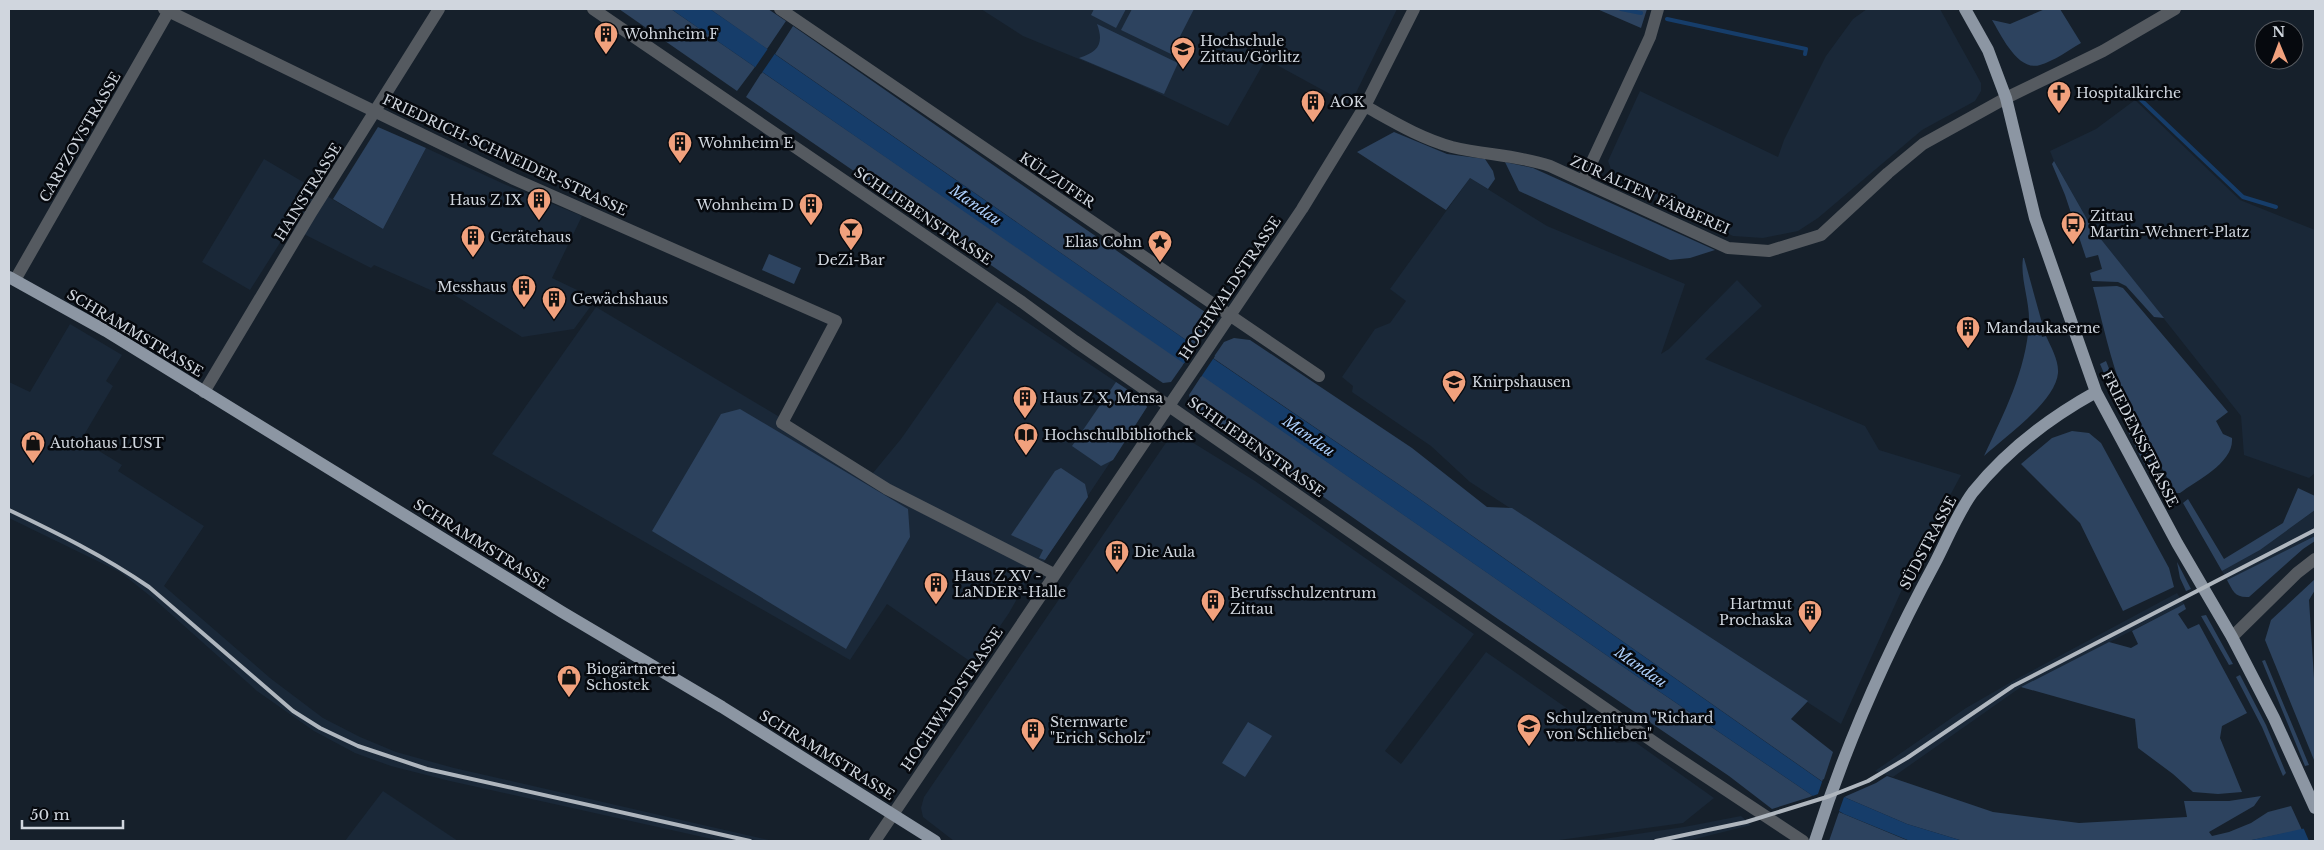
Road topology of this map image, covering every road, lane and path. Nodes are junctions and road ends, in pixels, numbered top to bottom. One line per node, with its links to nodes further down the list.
1 (439, 9): 11 (street, HAINSTRASSE)
2 (593, 9): 18 (street, SCHLIEBENSTRASSE)
3 (780, 9): 14 (street, KÜLZUFER)
4 (1414, 9): 10 (street, HOCHWALDSTRASSE)
5 (1658, 9): 12 (street)
6 (1965, 9): 9 (main road, FRIEDENSSTRASSE)
7 (2174, 9): 9 (street, ZUR ALTEN FÄRBEREI)
8 (168, 10): 11 (street, FRIEDRICH-SCHNEIDER-STRASSE); 13 (street, CARPZOVSTRASSE)
9 (2006, 98): 12 (street, ZUR ALTEN FÄRBEREI); 17 (main road, FRIEDENSSTRASSE)
10 (1365, 106): 12 (street, ZUR ALTEN FÄRBEREI); 14 (street, HOCHWALDSTRASSE)
11 (376, 111): 16 (street, HAINSTRASSE); 20 (street, FRIEDRICH-SCHNEIDER-STRASSE)
12 (1583, 181)
13 (12, 279): 16 (main road, SCHRAMMSTRASSE)
14 (1230, 316): 15 (street, KÜLZUFER); 18 (street, HOCHWALDSTRASSE)
15 (1319, 376)
16 (204, 392): 23 (main road, SCHRAMMSTRASSE)
17 (2096, 392): 21 (main road, FRIEDENSSTRASSE); 24 (main road, SÜDSTRASSE)
18 (1168, 405): 20 (street, HOCHWALDSTRASSE); 27 (street, SCHLIEBENSTRASSE)
19 (2315, 559): 21 (street)
20 (1054, 574): 23 (street, HOCHWALDSTRASSE)
21 (2232, 636): 22 (main road, FRIEDENSSTRASSE)
22 (2313, 802)
23 (893, 815): 25 (street, HOCHWALDSTRASSE); 26 (main road, SCHRAMMSTRASSE)
24 (1816, 838)
25 (875, 841)
26 (934, 841)
27 (1804, 841)

